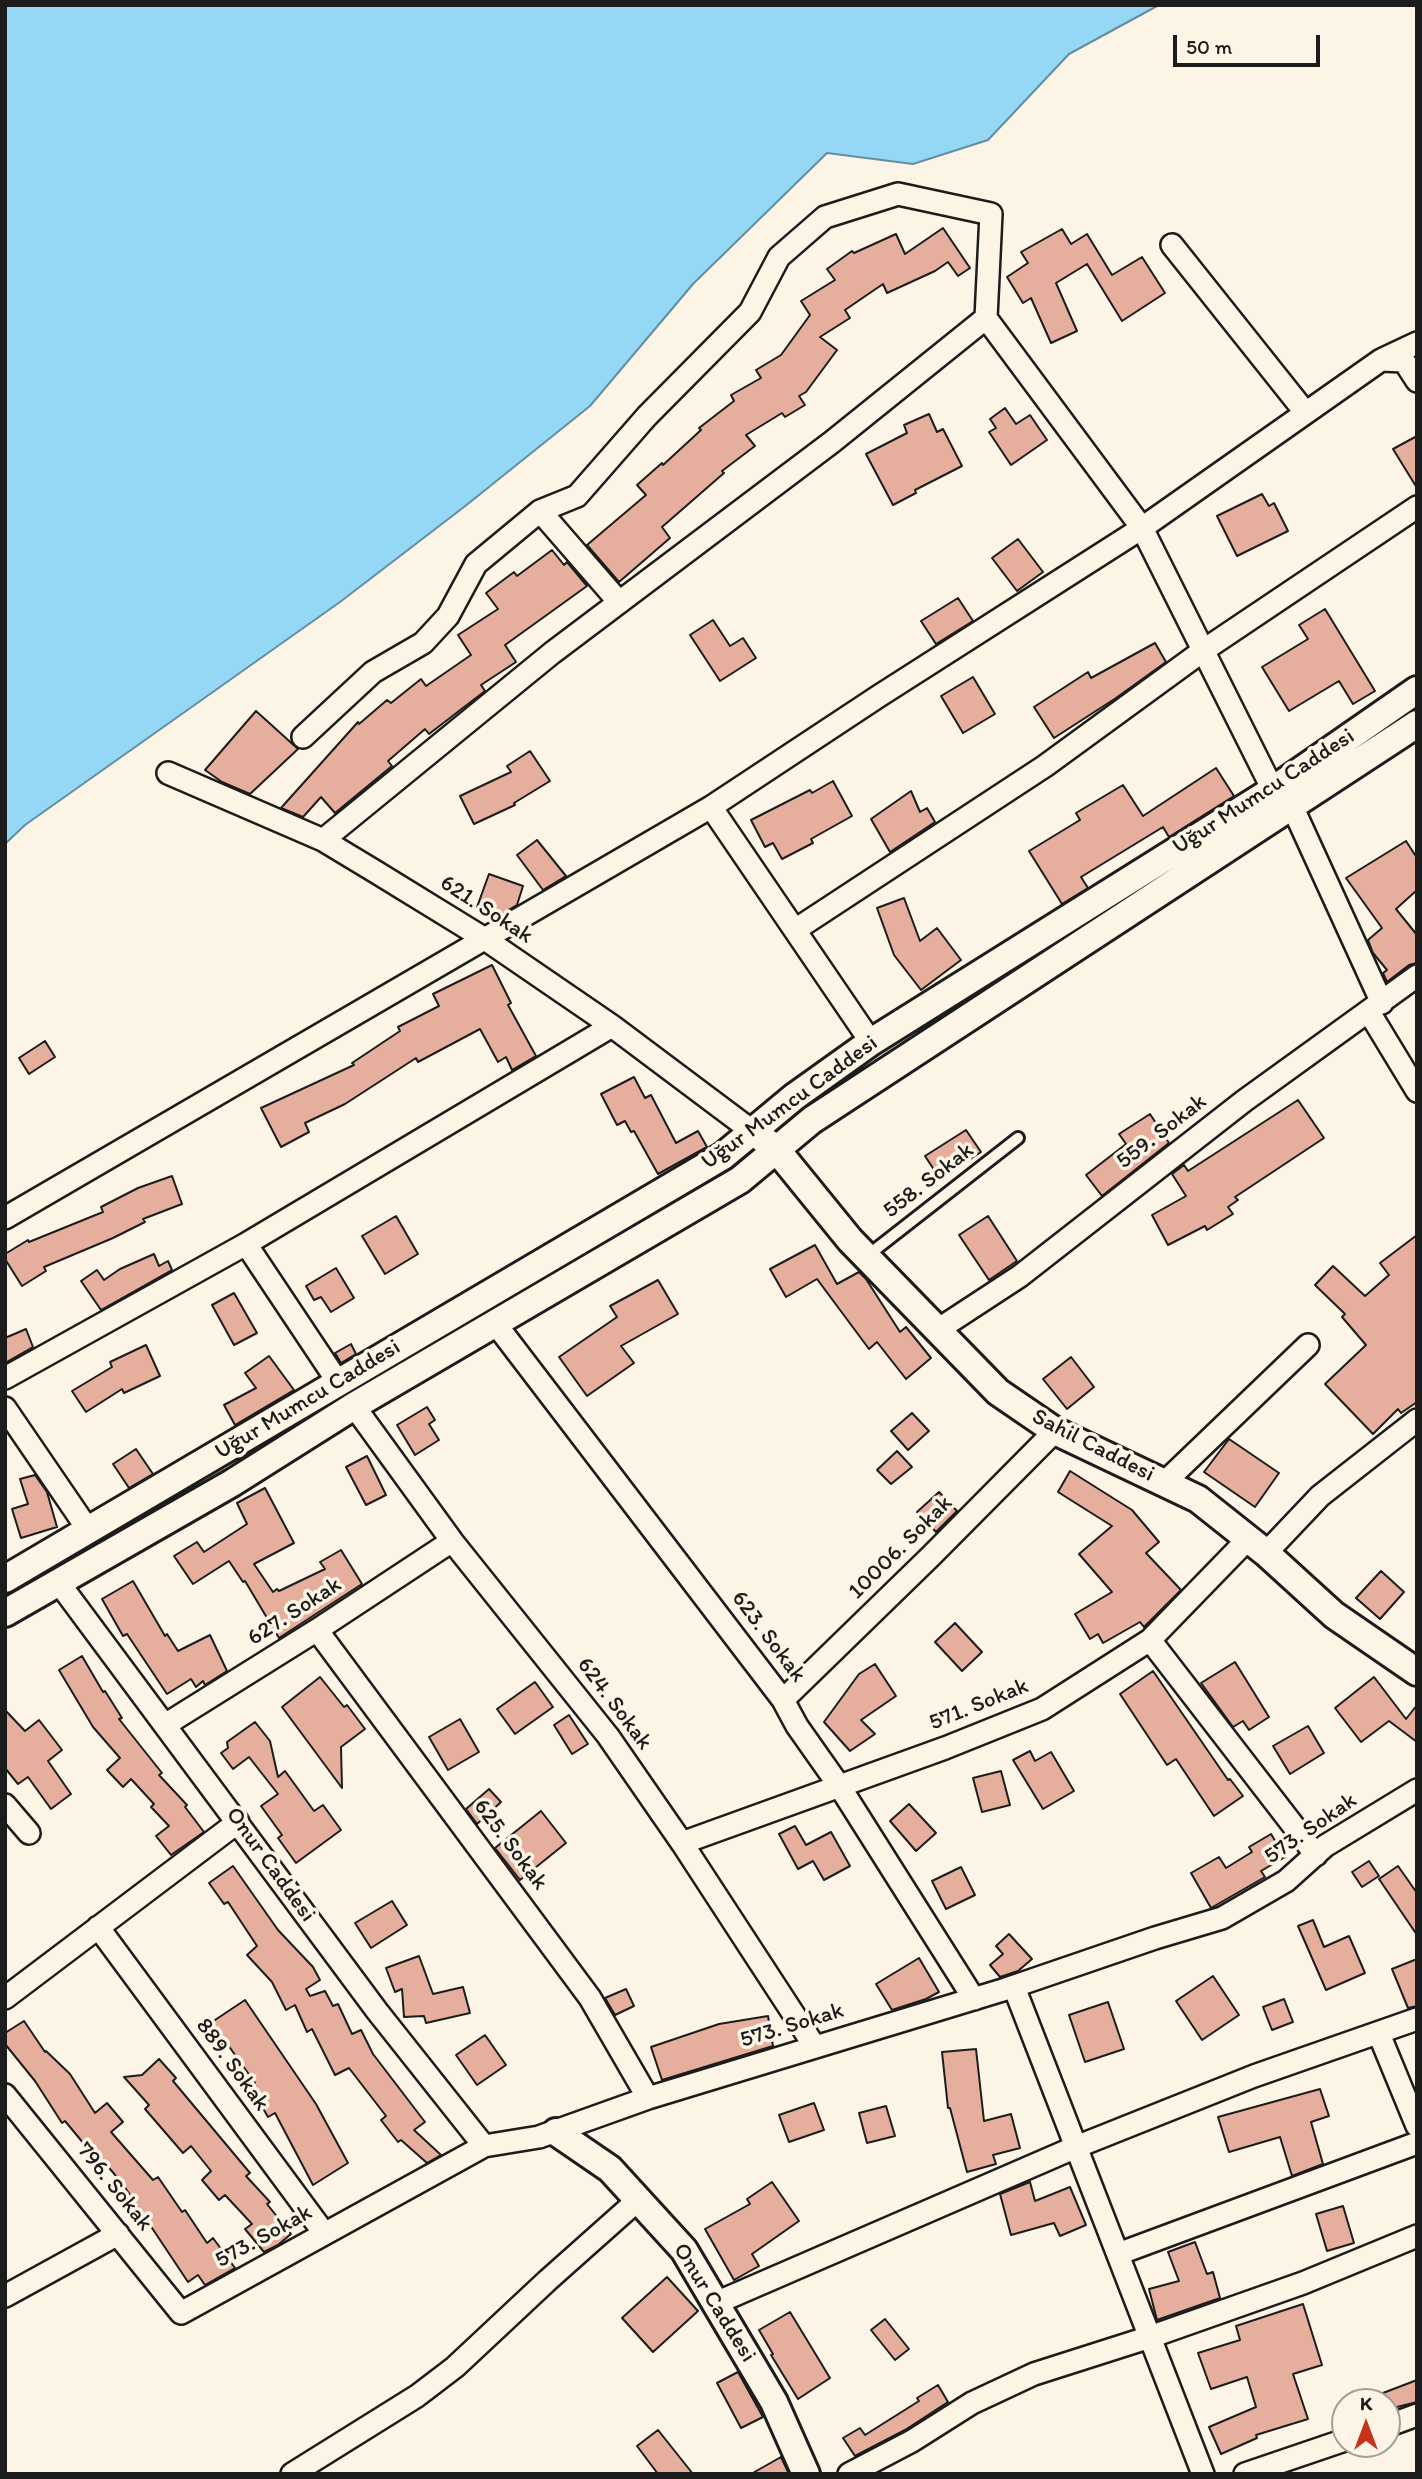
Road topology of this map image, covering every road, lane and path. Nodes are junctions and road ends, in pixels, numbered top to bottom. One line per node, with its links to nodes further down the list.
1 (1172, 245): 6 (street)
2 (986, 318): 8 (street); 9 (street); 10 (street)
3 (1417, 343): 4 (street)
4 (1381, 360): 5 (street); 6 (street)
5 (1417, 381)
6 (1306, 412): 9 (street)
7 (1417, 507): 11 (street)
8 (540, 512): 10 (street); 14 (street)
9 (1142, 528): 11 (street); 17 (street)
10 (619, 602): 18 (street)
11 (1204, 650): 16 (street); 19 (street)
12 (1417, 690): 16 (street, Uğur Mumcu Caddesi)
13 (1417, 724): 16 (street, Uğur Mumcu Caddesi)
14 (303, 737)
15 (168, 773): 18 (street, 621. Sokak)
16 (1282, 798): 22 (street); 24 (street, Uğur Mumcu Caddesi); 28 (street, Uğur Mumcu Caddesi)
17 (711, 807): 19 (street); 20 (street)
18 (323, 840): 20 (street, 621. Sokak)
19 (795, 930): 24 (street)
20 (485, 939): 23 (street, 621. Sokak); 29 (street)
21 (1417, 976): 22 (street, 559. Sokak)
22 (1375, 1007): 25 (street); 33 (street, 559. Sokak)
23 (612, 1026): 26 (street, 621. Sokak); 30 (street)
24 (872, 1042): 26 (street, Uğur Mumcu Caddesi)
25 (1417, 1091)
26 (752, 1131): 28 (street, Sahil Caddesi); 36 (street, Uğur Mumcu Caddesi)
27 (1018, 1138): 31 (lane, 558. Sokak)
28 (776, 1149): 31 (street, Sahil Caddesi); 32 (street, Uğur Mumcu Caddesi)
29 (5, 1218)
30 (246, 1244): 35 (street); 36 (street)
31 (867, 1256): 33 (street, Sahil Caddesi)
32 (495, 1323): 37 (street, Uğur Mumcu Caddesi); 51 (street, 623. Sokak)
33 (939, 1329): 39 (street, Sahil Caddesi)
34 (1308, 1345): 41 (street)
35 (5, 1378)
36 (338, 1382): 42 (street, Uğur Mumcu Caddesi)
37 (354, 1406): 43 (street, 624. Sokak); 46 (street, Uğur Mumcu Caddesi)
38 (5, 1408): 42 (street)
39 (1055, 1431): 41 (street, Sahil Caddesi); 51 (street, 10006. Sokak)
40 (1412, 1432): 44 (street, 571. Sokak)
41 (1164, 1483): 44 (street, Sahil Caddesi)
42 (89, 1531): 45 (street, Uğur Mumcu Caddesi)
43 (452, 1541): 48 (street, 627. Sokak); 58 (street, 624. Sokak)
44 (1257, 1546): 49 (street, 571. Sokak); 50 (street, Sahil Caddesi)
45 (5, 1579)
46 (59, 1583): 47 (street, Uğur Mumcu Caddesi); 52 (street, Onur Caddesi)
47 (5, 1613)
48 (317, 1630): 52 (street, 627. Sokak); 68 (street, 625. Sokak)
49 (1150, 1640): 53 (street, 571. Sokak); 59 (street)
50 (1417, 1672)
51 (783, 1700): 53 (street, 623. Sokak)
52 (165, 1725): 56 (street, Onur Caddesi)
53 (840, 1787): 58 (street, 571. Sokak); 63 (street, 623. Sokak)
54 (1417, 1790): 59 (street, 573. Sokak)
55 (5, 1805): 57 (street)
56 (238, 1822): 60 (street); 72 (street, Onur Caddesi)
57 (29, 1833)
58 (682, 1843): 66 (street, 624. Sokak)
59 (1316, 1855): 61 (street, 573. Sokak)
60 (98, 1927): 62 (street); 75 (street, 889. Sokak)
61 (1014, 1987): 63 (street, 573. Sokak); 73 (street)
62 (5, 1998)
63 (974, 1999): 66 (street, 573. Sokak)
64 (1417, 2019): 65 (street)
65 (1379, 2034): 69 (street); 73 (street)
66 (815, 2047): 68 (street, 573. Sokak)
67 (5, 2095): 76 (street, 796. Sokak)
68 (649, 2098): 70 (street, 573. Sokak)
69 (1417, 2126)
70 (556, 2132): 72 (street, 573. Sokak); 74 (street, Onur Caddesi)
71 (1417, 2143): 78 (street)
72 (484, 2146): 75 (street, 573. Sokak)
73 (1076, 2147): 78 (street); 80 (street)
74 (639, 2199): 80 (street, Onur Caddesi); 84 (street)
75 (324, 2233): 81 (street, 573. Sokak)
76 (118, 2234): 79 (street); 81 (street, 796. Sokak)
77 (1417, 2236): 82 (street)
78 (1118, 2254): 82 (street)
79 (5, 2296)
80 (716, 2303): 86 (street, Onur Caddesi)
81 (181, 2313)
82 (1150, 2337): 87 (street); 88 (street)
83 (1331, 2445): 89 (street)
84 (315, 2468): 85 (street)
85 (292, 2474)
86 (806, 2474)
87 (849, 2474)
88 (1203, 2474)
89 (1245, 2474)

